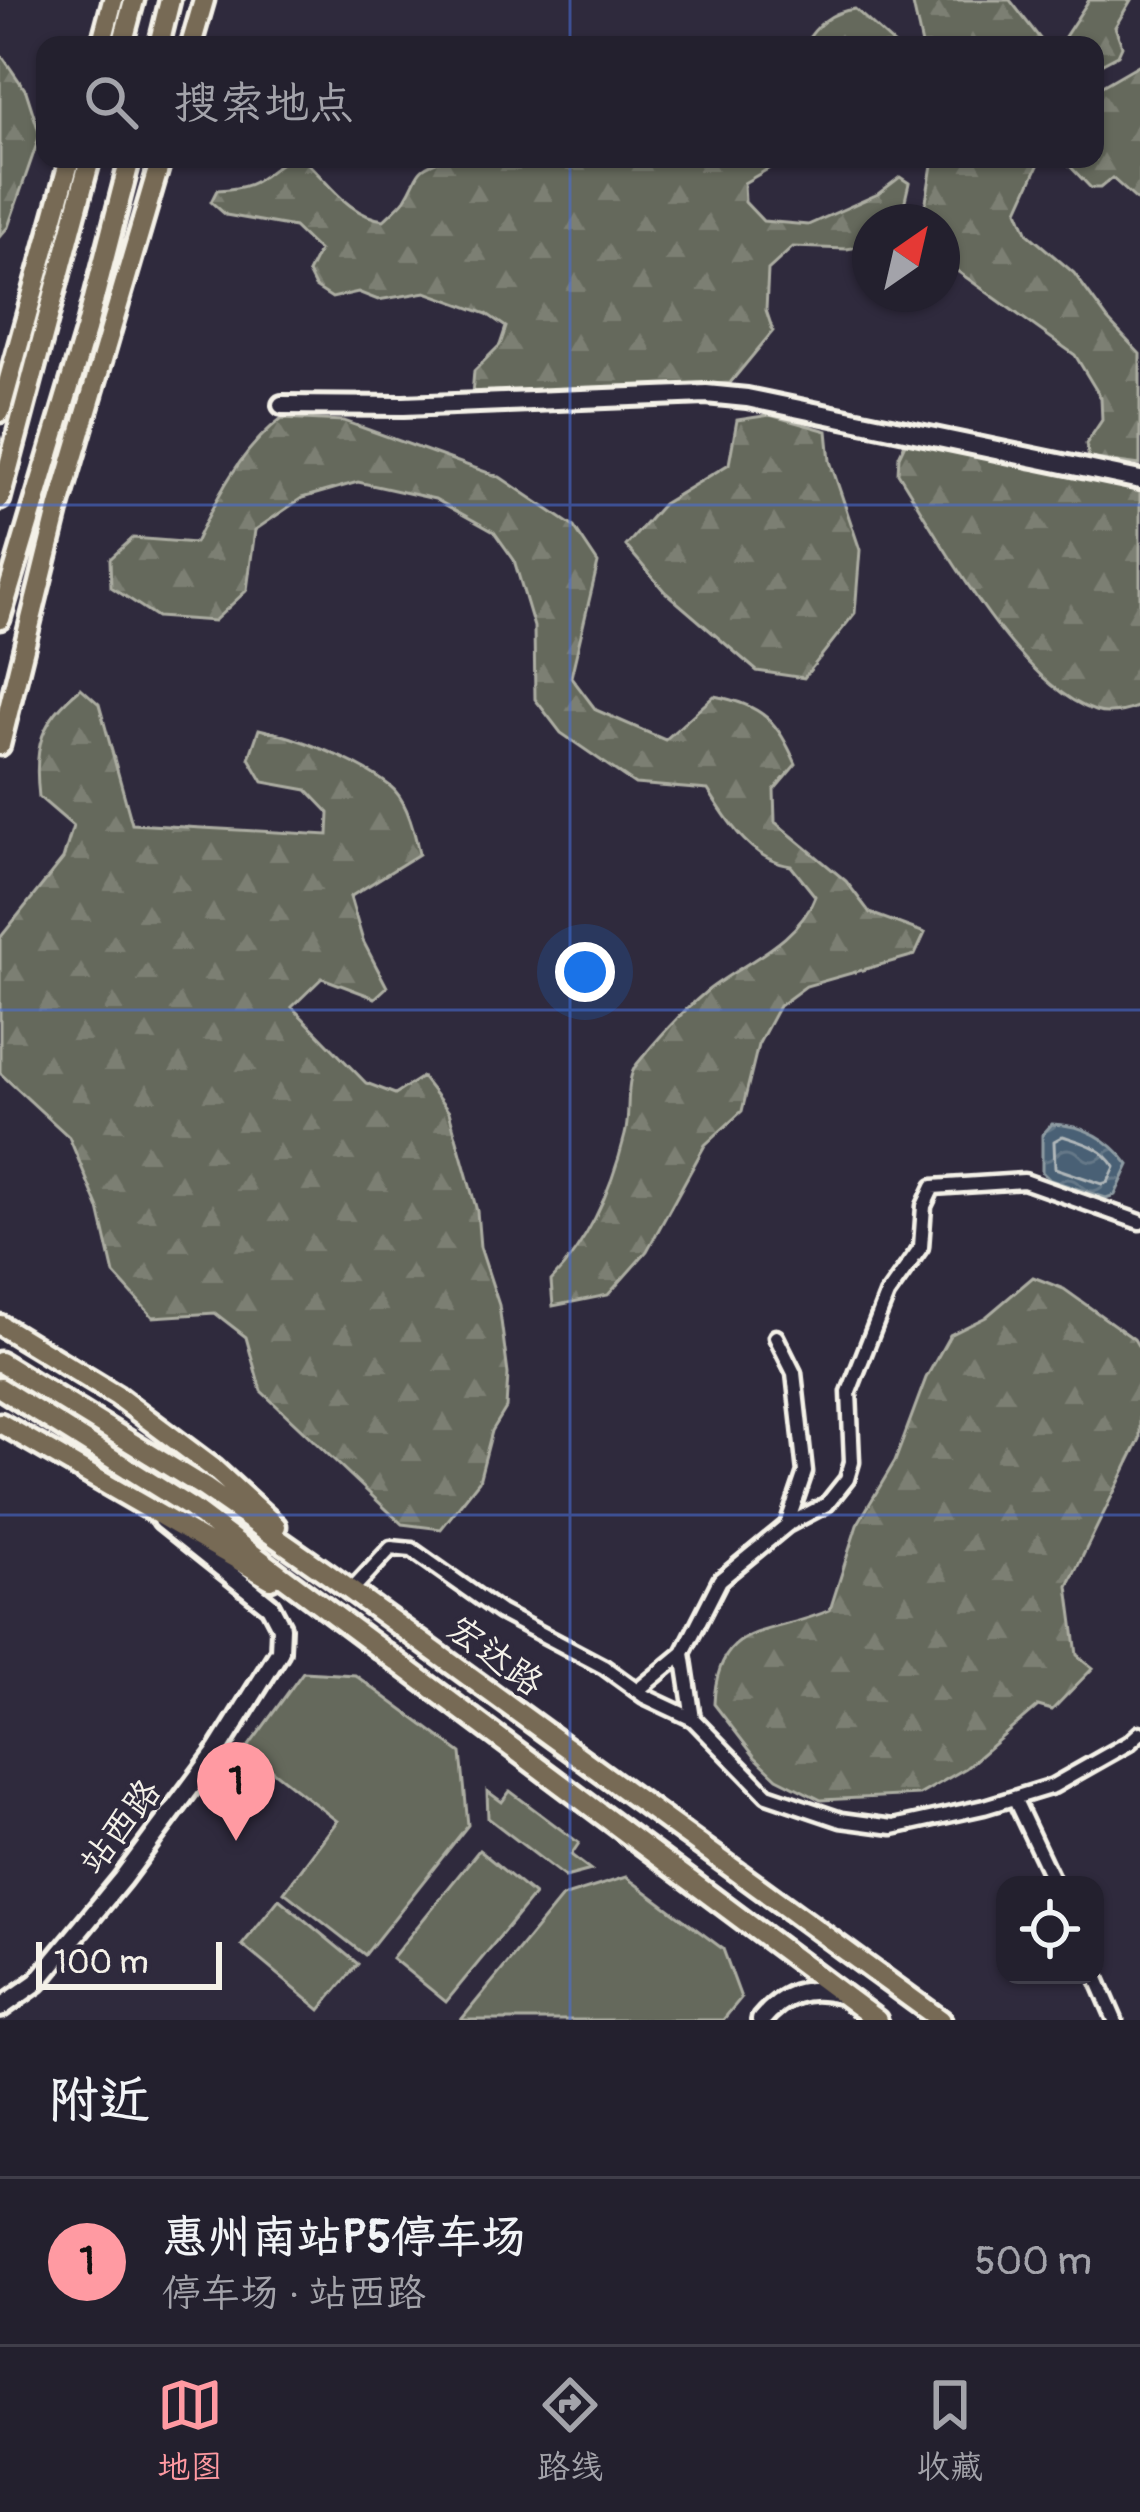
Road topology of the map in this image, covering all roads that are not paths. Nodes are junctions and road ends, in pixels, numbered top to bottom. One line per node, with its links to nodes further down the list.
1 (113, 0): 5 (main road)
2 (134, 0): 6 (main road)
3 (170, 0): 7 (main road)
4 (203, 0): 8 (main road)
5 (103, 36)
6 (124, 36)
7 (160, 36)
8 (193, 36)
9 (68, 168): 16 (main road)
10 (88, 168): 13 (main road)
11 (128, 168): 14 (main road)
12 (158, 168): 20 (main road)
13 (47, 317): 17 (main road); 19 (main road)
14 (86, 330): 20 (main road); 21 (main road)
15 (282, 405): 18 (street)
16 (0, 412)
17 (0, 431)
18 (1140, 480)
19 (0, 499)
20 (59, 506): 22 (main road)
21 (0, 619)
22 (0, 745)
23 (1140, 1222): 30 (street)
24 (0, 1325): 31 (main road)
25 (776, 1336): 30 (street)
26 (0, 1362): 31 (main road, 宏达路)
27 (0, 1388): 33 (main road, 宏达路)
28 (0, 1423): 29 (main road)
29 (153, 1511): 33 (main road); 42 (street, 站西路)
30 (787, 1526): 34 (street)
31 (328, 1574): 32 (main road, 宏达路)
32 (351, 1591): 35 (street); 45 (main road, 宏达路)
33 (311, 1597): 41 (main road, 宏达路)
34 (682, 1653): 35 (street); 36 (street)
35 (638, 1691): 36 (street)
36 (693, 1719): 38 (street)
37 (1140, 1733): 38 (street)
38 (1014, 1798): 39 (street)
39 (1051, 1876)
40 (1099, 1984): 46 (street)
41 (852, 2001): 43 (street); 44 (main road, 宏达路)
42 (0, 2008)
43 (761, 2020)
44 (878, 2020)
45 (941, 2020)
46 (1115, 2020)

